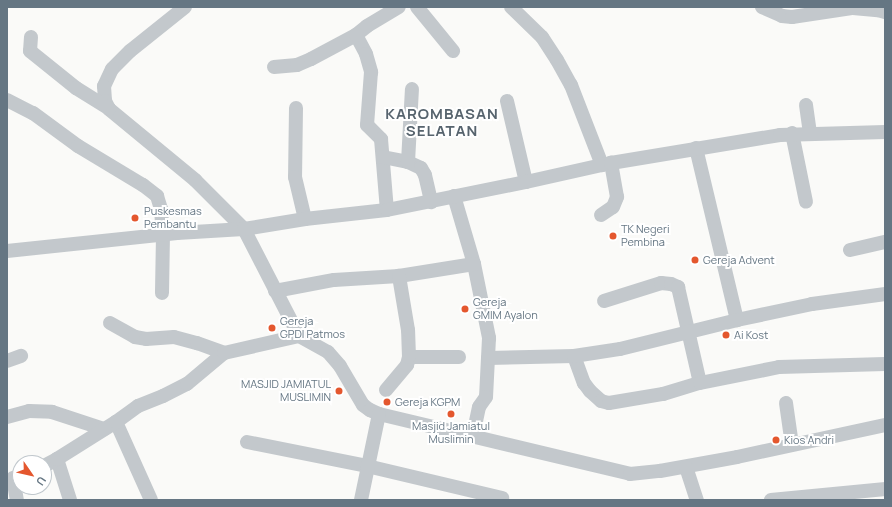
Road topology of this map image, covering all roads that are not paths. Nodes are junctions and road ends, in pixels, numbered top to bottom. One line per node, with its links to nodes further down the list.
1 (185, 7): 16 (street)
2 (399, 7): 7 (street)
3 (417, 7): 9 (street)
4 (512, 7): 23 (street)
5 (762, 7): 6 (street)
6 (885, 12)
7 (356, 35): 10 (street); 21 (street)
8 (31, 37): 16 (street)
9 (453, 51)
10 (274, 67)
11 (412, 89): 22 (street)
12 (7, 100): 32 (street)
13 (507, 101): 24 (street)
14 (806, 105): 19 (street)
15 (296, 108): 30 (street)
16 (109, 109): 31 (street)
17 (885, 132): 19 (street)
18 (792, 133): 19 (street); 20 (street); 27 (street)
19 (810, 133)
20 (696, 148): 23 (street); 42 (street)
21 (383, 157): 22 (street); 28 (street)
22 (408, 162): 26 (street)
23 (607, 164): 24 (street); 29 (street)
24 (526, 182): 25 (street)
25 (454, 196): 26 (street); 36 (street)
26 (431, 202): 28 (street)
27 (806, 202)
28 (387, 210): 30 (street)
29 (601, 215)
30 (305, 219): 31 (street)
31 (244, 229): 32 (street); 38 (street)
32 (163, 235): 35 (street); 39 (street)
33 (885, 242): 34 (street)
34 (850, 250)
35 (7, 251)
36 (474, 264): 37 (street); 51 (street)
37 (399, 276): 38 (street); 49 (street)
38 (275, 291): 45 (street)
39 (162, 293)
40 (885, 294): 42 (street)
41 (604, 301): 44 (street)
42 (737, 320): 44 (street)
43 (110, 324): 46 (street)
44 (687, 332): 48 (street); 54 (street)
45 (299, 336): 46 (street); 57 (street)
46 (224, 353): 60 (street)
47 (21, 356): 52 (street)
48 (574, 356): 51 (street); 54 (street)
49 (409, 357): 50 (street); 55 (street)
50 (460, 357)
51 (488, 358): 59 (street)
52 (7, 361)
53 (885, 364): 54 (street)
54 (700, 383)
55 (386, 390)
56 (786, 404): 64 (street)
57 (380, 414): 67 (street); 68 (street)
58 (7, 417): 62 (street)
59 (476, 421)
60 (116, 422): 62 (street); 72 (street)
61 (885, 425): 64 (street)
62 (104, 428): 65 (street)
63 (247, 442): 67 (street)
64 (792, 445): 68 (street)
65 (57, 459): 66 (street); 71 (street)
66 (52, 462)
67 (367, 466): 70 (street); 73 (street)
68 (686, 467): 74 (street)
69 (885, 489): 75 (street)
70 (502, 498)
71 (70, 500)
72 (151, 500)
73 (361, 500)
74 (697, 500)
75 (771, 500)

